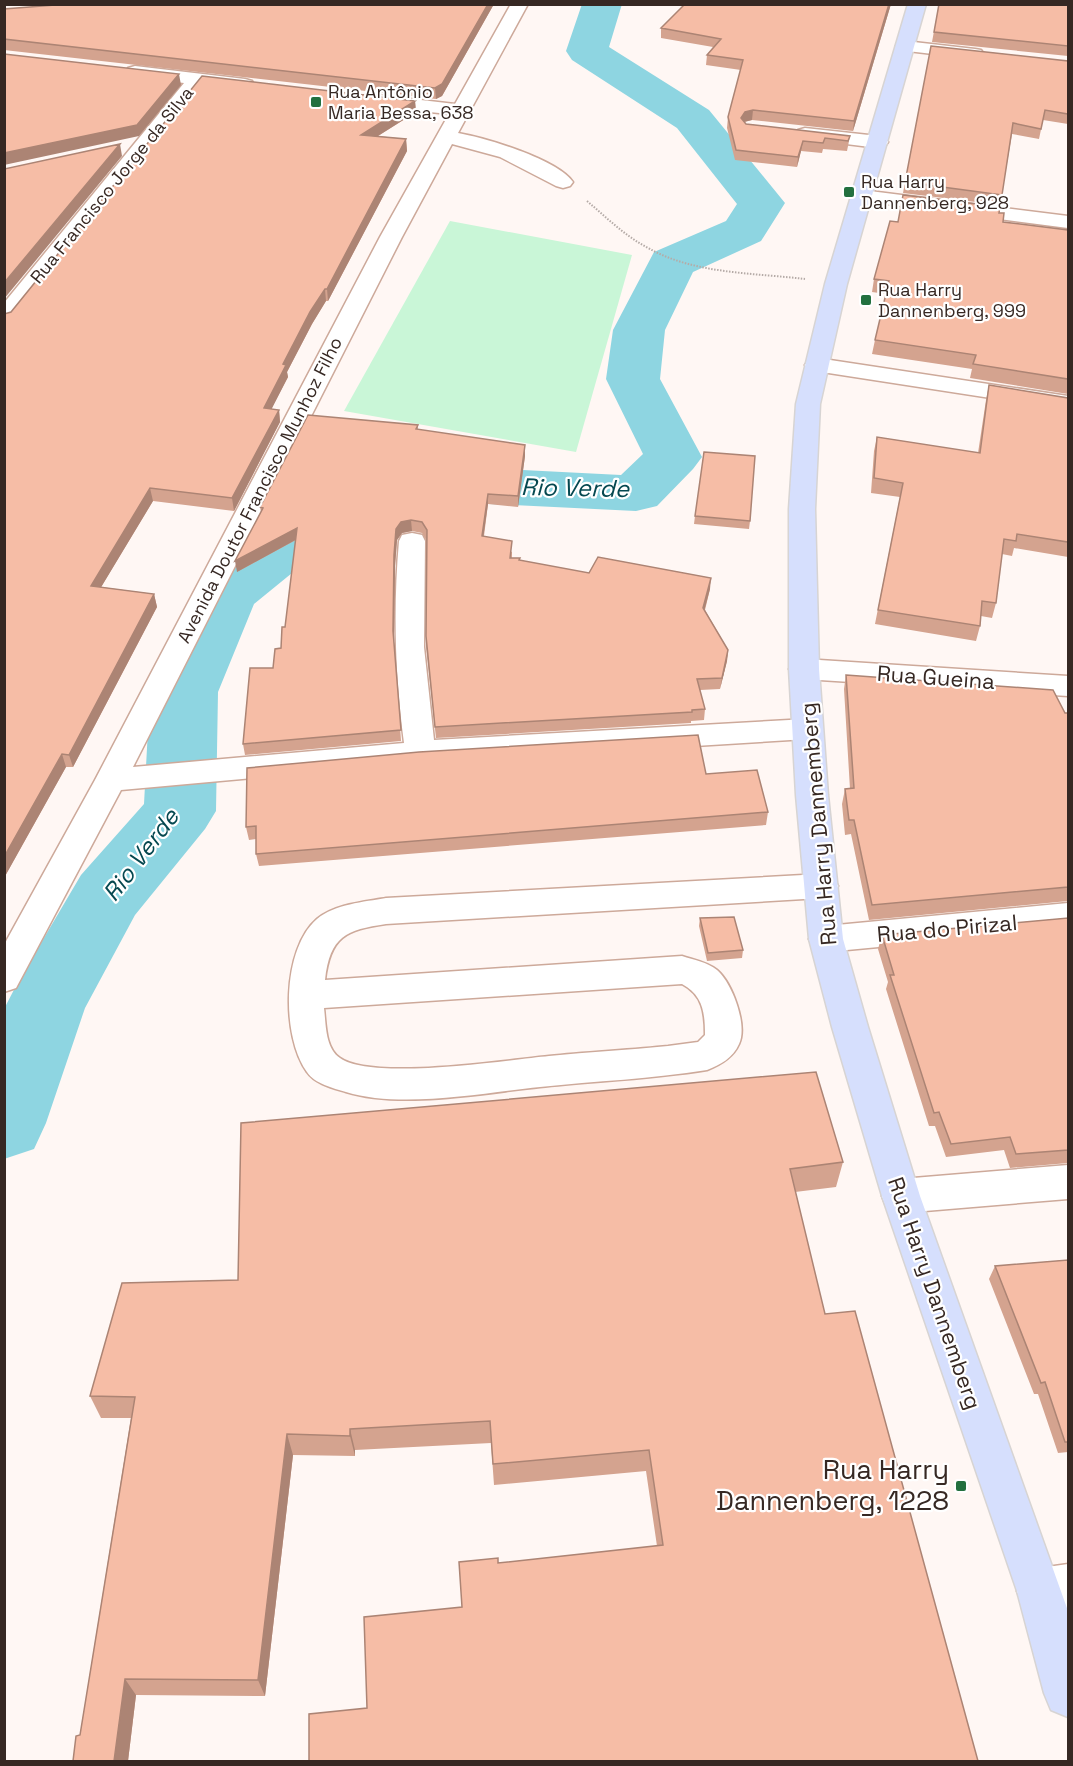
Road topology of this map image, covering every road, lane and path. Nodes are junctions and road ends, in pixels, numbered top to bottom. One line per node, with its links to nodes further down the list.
1 (917, 4): 3 (main road, Rua Harry Dannemberg)
2 (513, 5): 9 (street, Avenida Doutor Francisco Munhoz Filho)
3 (905, 46): 4 (street); 12 (main road, Rua Harry Dannemberg)
4 (992, 56)
5 (121, 70): 6 (street)
6 (197, 80): 7 (street); 13 (street, Rua Francisco Jorge da Silva)
7 (262, 87)
8 (356, 98): 9 (street)
9 (461, 110): 11 (street, Avenida Doutor Francisco Munhoz Filho)
10 (787, 132): 12 (street)
11 (446, 137): 15 (street); 27 (street, Avenida Doutor Francisco Munhoz Filho)
12 (878, 142): 16 (main road, Rua Harry Dannemberg)
13 (144, 143): 14 (street); 19 (street, Rua Francisco Jorge da Silva)
14 (121, 148)
15 (563, 182): 18 (path)
16 (862, 196): 17 (street); 18 (main road, Rua Harry Dannemberg)
17 (1068, 222)
18 (836, 284): 20 (main road, Rua Harry Dannemberg)
19 (4, 318)
20 (817, 365): 21 (street); 23 (main road, Rua Harry Dannemberg)
21 (1068, 403)
22 (412, 541): 26 (street)
23 (804, 669): 24 (street, Rua Gueina); 25 (main road, Rua Harry Dannemberg)
24 (1068, 686)
25 (807, 729): 26 (street); 28 (main road, Rua Harry Dannemberg)
26 (420, 752): 27 (street)
27 (111, 780): 31 (street, Avenida Doutor Francisco Munhoz Filho)
28 (821, 886): 30 (main road, Rua Harry Dannemberg); 32 (street)
29 (1068, 916): 30 (street, Rua do Pirizal)
30 (826, 939): 34 (main road, Rua Harry Dannemberg)
31 (4, 978)
32 (307, 995): 32 (street)
33 (1068, 1182): 34 (street)
34 (901, 1196): 35 (main road, Rua Harry Dannemberg)
35 (1054, 1589): 36 (main road, Rua Harry Dannemberg)
36 (1068, 1692)

